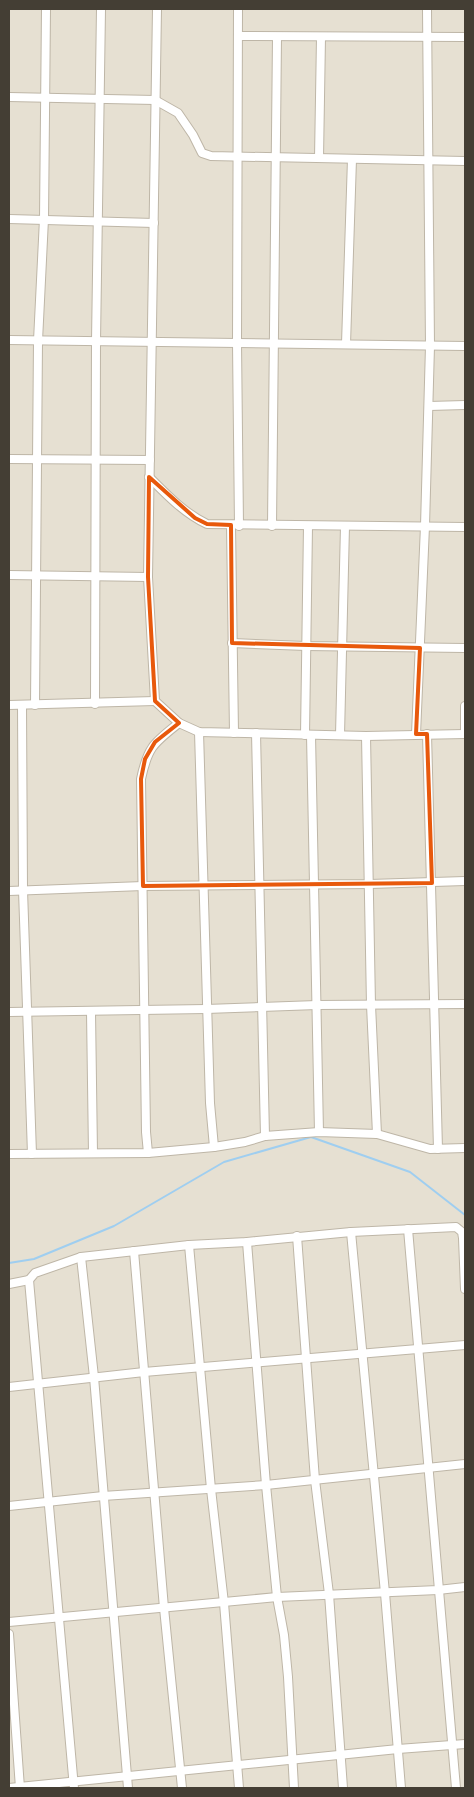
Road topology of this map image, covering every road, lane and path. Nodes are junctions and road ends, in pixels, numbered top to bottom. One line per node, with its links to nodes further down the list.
1 (46, 9): 12 (street)
2 (101, 9): 13 (street)
3 (156, 9): 14 (street)
4 (238, 9): 6 (street)
5 (427, 9): 10 (street)
6 (238, 36): 7 (street); 15 (street)
7 (277, 37): 8 (street); 16 (street)
8 (321, 37): 10 (street); 17 (street)
9 (465, 37): 10 (street)
10 (426, 38): 19 (street)
11 (9, 97): 12 (street)
12 (46, 98): 13 (street); 22 (street)
13 (100, 99): 14 (street); 23 (street)
14 (155, 100): 15 (street); 24 (street)
15 (238, 157): 16 (street); 29 (street)
16 (276, 158): 17 (street); 30 (street)
17 (319, 158): 18 (street)
18 (352, 159): 19 (street); 31 (street)
19 (429, 160): 20 (street); 32 (street)
20 (465, 161)
21 (9, 219): 22 (street)
22 (44, 219): 23 (street); 26 (street)
23 (98, 222): 24 (street); 27 (street)
24 (154, 223): 28 (street)
25 (9, 340): 26 (street)
26 (38, 341): 27 (street); 37 (street)
27 (96, 341): 28 (street); 38 (street)
28 (152, 342): 29 (street); 39 (street)
29 (237, 343): 30 (street); 41 (street)
30 (274, 343): 31 (street); 42 (street)
31 (346, 344): 32 (street)
32 (430, 346): 33 (street); 35 (street)
33 (465, 346)
34 (465, 405): 35 (street)
35 (429, 406): 45 (street)
36 (9, 459): 37 (street)
37 (37, 459): 38 (street); 48 (street)
38 (95, 460): 39 (street); 49 (street)
39 (150, 460): 40 (street)
40 (150, 477): 41 (street); 50 (street)
41 (235, 526): 42 (street); 51 (street)
42 (272, 526): 43 (street)
43 (308, 526): 44 (street); 52 (street)
44 (345, 526): 45 (street); 53 (street)
45 (426, 526): 46 (street); 54 (street)
46 (465, 527)
47 (9, 575): 48 (street)
48 (36, 575): 49 (street); 60 (street)
49 (95, 576): 50 (street); 57 (street)
50 (148, 577): 56 (street)
51 (232, 643): 52 (street); 64 (street)
52 (306, 646): 53 (street); 69 (street)
53 (342, 647): 54 (street); 70 (street)
54 (420, 648): 55 (street); 66 (street)
55 (465, 648)
56 (155, 701): 57 (street); 62 (street)
57 (95, 704): 60 (street)
58 (9, 705): 59 (street)
59 (22, 705): 60 (street); 79 (street)
60 (35, 705)
61 (465, 706): 68 (street)
62 (179, 723): 63 (street); 78 (street)
63 (199, 732): 64 (street); 76 (street)
64 (234, 733): 65 (street)
65 (256, 733): 69 (street); 74 (street)
66 (416, 734): 67 (street); 71 (street)
67 (427, 734): 68 (street); 73 (street)
68 (465, 734)
69 (308, 735): 70 (street); 77 (street)
70 (340, 735): 71 (street)
71 (366, 736): 75 (street)
72 (465, 881): 73 (street)
73 (432, 883): 75 (street); 84 (street)
74 (258, 884): 76 (street); 77 (street); 85 (street)
75 (370, 884): 77 (street); 83 (street)
76 (203, 885): 78 (street); 86 (street)
77 (314, 885): 81 (street)
78 (143, 886): 79 (street); 87 (street)
79 (23, 890): 80 (street); 89 (street)
80 (9, 891)
81 (317, 1004): 83 (street); 85 (street); 91 (street)
82 (465, 1004): 84 (street)
83 (371, 1005): 84 (street); 92 (street)
84 (434, 1006): 96 (street)
85 (262, 1007): 86 (street); 93 (street)
86 (206, 1009): 87 (street); 94 (street)
87 (145, 1010): 90 (street); 97 (street)
88 (9, 1012): 89 (street)
89 (28, 1012): 90 (street); 100 (street)
90 (91, 1012): 98 (street)
91 (319, 1132): 92 (street); 93 (street)
92 (377, 1134): 96 (street)
93 (265, 1136): 94 (street)
94 (214, 1147): 97 (street)
95 (465, 1148): 96 (street)
96 (438, 1149)
97 (148, 1152): 98 (street)
98 (93, 1153): 100 (street)
99 (9, 1154): 100 (street)
100 (32, 1154)
101 (408, 1229): 102 (street); 110 (street); 112 (street)
102 (351, 1232): 103 (street); 113 (street)
103 (297, 1236): 104 (street); 114 (street)
104 (247, 1242): 105 (street); 115 (street)
105 (189, 1245): 106 (street); 116 (street)
106 (134, 1251): 107 (street); 117 (street)
107 (81, 1257): 108 (street); 118 (street)
108 (29, 1280): 109 (street); 119 (street)
109 (9, 1284)
110 (465, 1289)
111 (465, 1345): 112 (street)
112 (418, 1349): 113 (street); 122 (street)
113 (362, 1354): 114 (street); 123 (street)
114 (306, 1358): 115 (street); 124 (street)
115 (255, 1363): 116 (street); 125 (street)
116 (201, 1368): 117 (street); 126 (street)
117 (144, 1372): 118 (street); 127 (street)
118 (94, 1377): 119 (street); 128 (street)
119 (38, 1384): 120 (street); 129 (street)
120 (9, 1387)
121 (465, 1464): 122 (street)
122 (428, 1467): 123 (street); 132 (street)
123 (374, 1475): 124 (street); 133 (street)
124 (315, 1480): 125 (street); 134 (street)
125 (266, 1485): 126 (street); 135 (street)
126 (211, 1489): 127 (street); 136 (street)
127 (155, 1492): 128 (street); 137 (street)
128 (103, 1496): 129 (street); 138 (street)
129 (48, 1503): 130 (street); 139 (street)
130 (9, 1506)
131 (465, 1587): 132 (street)
132 (438, 1590): 133 (street); 143 (street)
133 (385, 1593): 134 (street); 144 (street)
134 (329, 1594): 135 (street); 145 (street)
135 (277, 1597): 136 (street); 146 (street)
136 (224, 1603): 137 (street); 147 (street)
137 (164, 1608): 138 (street); 148 (street)
138 (113, 1613): 139 (street); 149 (street)
139 (58, 1618): 140 (street); 150 (street)
140 (9, 1622)
141 (9, 1634): 151 (street)
142 (465, 1744): 143 (street)
143 (452, 1745): 144 (street); 159 (street)
144 (398, 1749): 145 (street); 158 (street)
145 (340, 1755): 146 (street); 157 (street)
146 (292, 1760): 147 (street); 156 (street)
147 (237, 1765): 148 (street); 155 (street)
148 (180, 1771): 149 (street); 154 (street)
149 (128, 1776): 150 (street); 153 (street)
150 (73, 1784): 151 (street)
151 (20, 1787): 152 (street)
152 (9, 1788)
153 (128, 1788)
154 (182, 1788)
155 (239, 1788)
156 (294, 1788)
157 (343, 1788)
158 (401, 1788)
159 (456, 1788)

